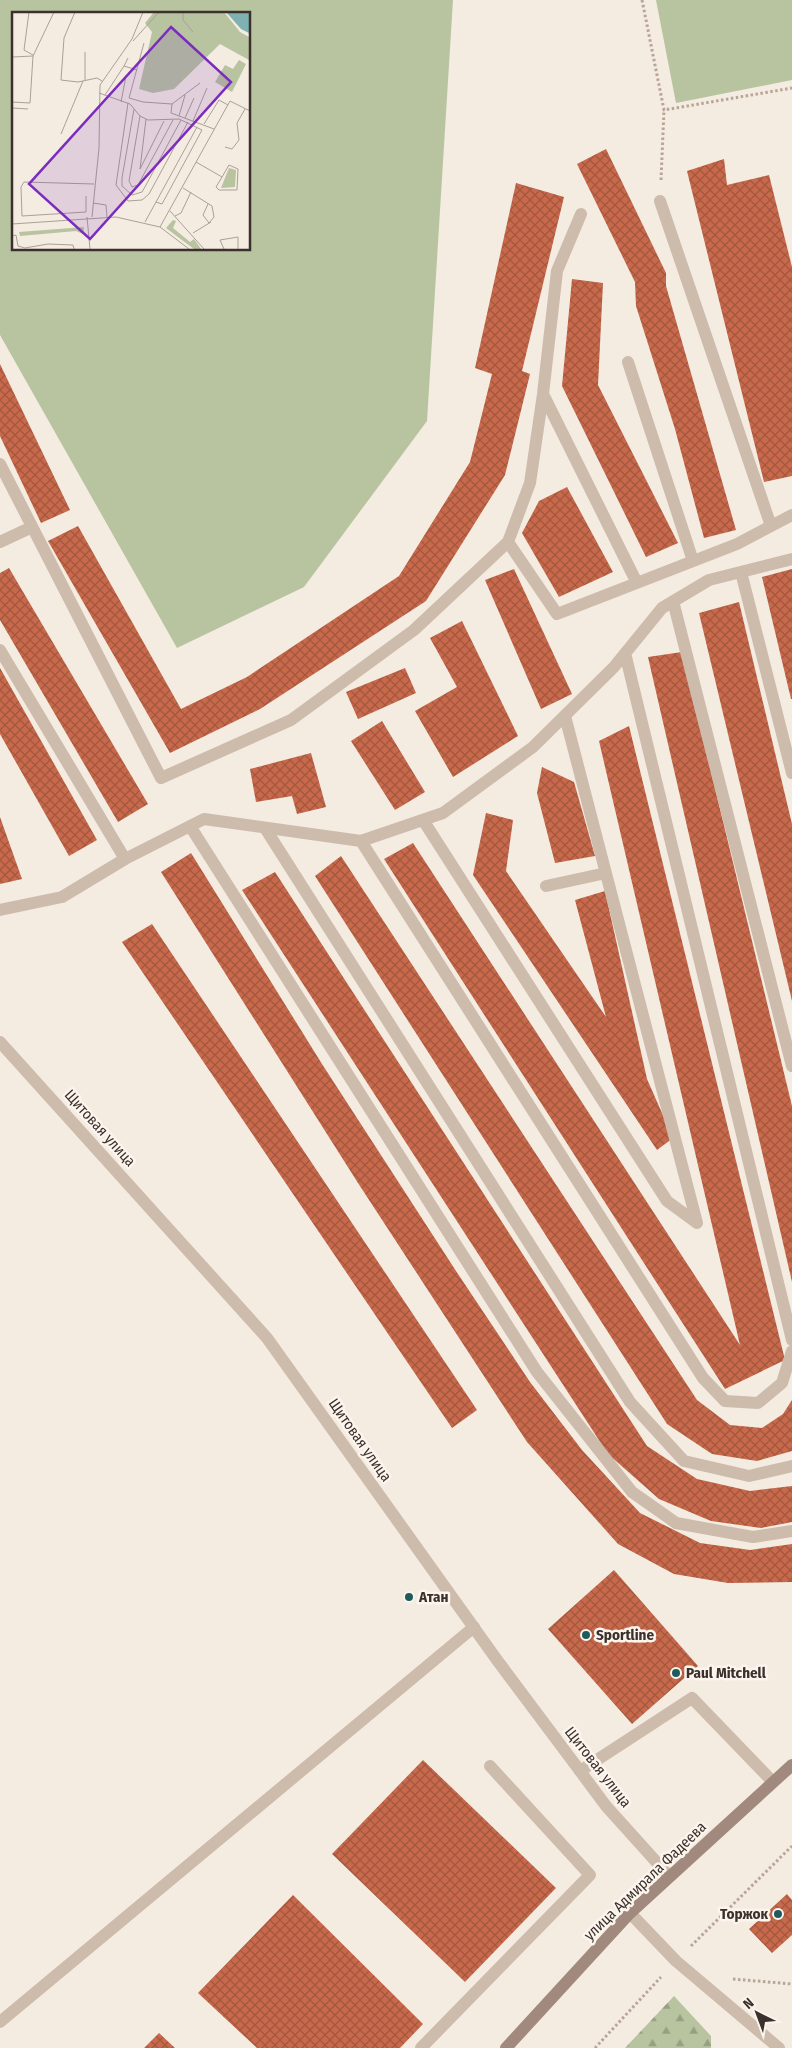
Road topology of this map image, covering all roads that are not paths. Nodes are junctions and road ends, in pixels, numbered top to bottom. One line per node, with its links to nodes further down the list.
1 (660, 201): 7 (street)
2 (581, 214): 4 (street)
3 (628, 362): 12 (street)
4 (543, 394): 10 (street); 14 (street)
5 (0, 464): 8 (street)
6 (792, 515): 7 (street)
7 (771, 526): 12 (street)
8 (32, 527): 9 (street); 10 (street)
9 (0, 542)
10 (508, 542): 14 (street)
11 (792, 560): 13 (street)
12 (693, 561): 14 (street)
13 (741, 572): 15 (street); 19 (street)
14 (637, 583)
15 (673, 601): 17 (street); 29 (street)
16 (0, 650): 24 (street)
17 (625, 653): 18 (street); 30 (street)
18 (565, 716): 20 (street); 25 (street)
19 (792, 773)
20 (423, 820): 23 (street); 25 (street)
21 (190, 826): 22 (street); 24 (street); 33 (street)
22 (265, 828): 23 (street); 32 (street)
23 (361, 841): 31 (street)
24 (125, 860): 27 (street)
25 (606, 873): 26 (street)
26 (546, 886)
27 (0, 910)
28 (0, 1042): 34 (street, Щитовая улица)
29 (792, 1066)
30 (792, 1340)
31 (792, 1351)
32 (792, 1466)
33 (792, 1530)
34 (474, 1627): 37 (street, Щитовая улица); 41 (street)
35 (792, 1765): 38 (main road, улица Адмирала Фадеева)
36 (490, 1766): 42 (street)
37 (580, 1771): 38 (street); 39 (street, Щитовая улица)
38 (773, 1782): 39 (main road, улица Адмирала Фадеева)
39 (670, 1876): 40 (main road, улица Адмирала Фадеева)
40 (630, 1913): 43 (main road, улица Адмирала Фадеева); 44 (street)
41 (0, 2022)
42 (421, 2048)
43 (506, 2048)
44 (779, 2048)

